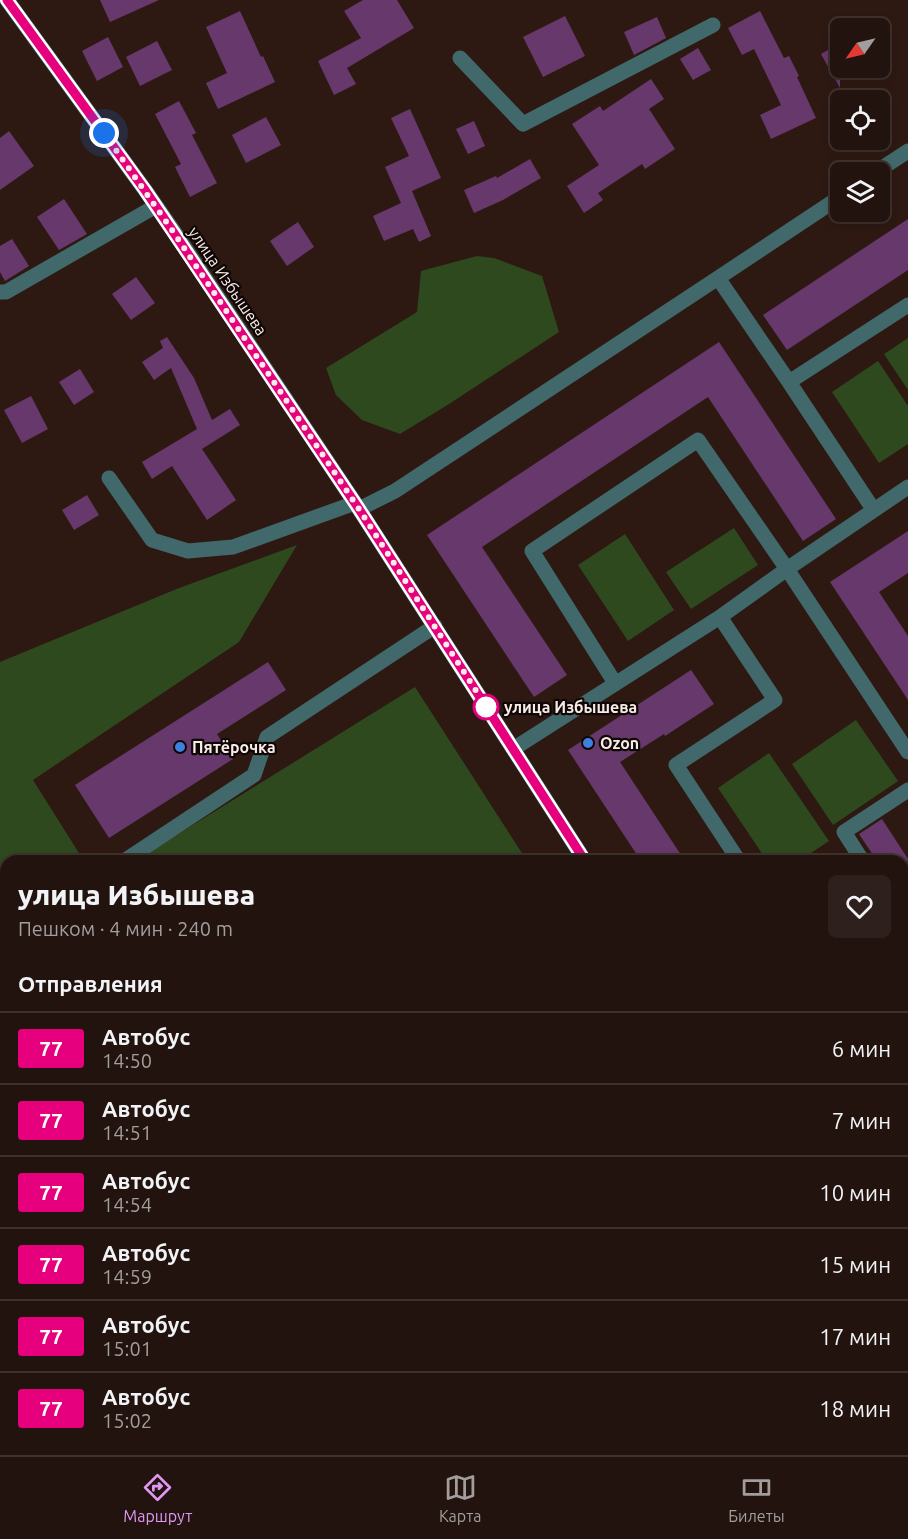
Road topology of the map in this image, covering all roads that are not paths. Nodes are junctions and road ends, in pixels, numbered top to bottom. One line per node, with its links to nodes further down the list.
1 (7, 0): 7 (street, улица Избышева)
2 (713, 25): 3 (street)
3 (460, 58)
4 (908, 151): 5 (street)
5 (890, 163)
6 (830, 203): 8 (street)
7 (156, 206): 9 (street); 14 (street, улица Избышева)
8 (718, 278): 11 (street); 14 (street)
9 (0, 292)
10 (908, 305): 11 (street)
11 (789, 382): 15 (street)
12 (109, 478): 14 (street)
13 (908, 487): 15 (street)
14 (357, 506): 18 (street, улица Избышева)
15 (873, 509): 16 (street)
16 (787, 569): 17 (street); 19 (street); 21 (street)
17 (720, 617): 19 (street); 25 (street)
18 (435, 626): 20 (street, улица Избышева); 23 (street)
19 (615, 683): 20 (street)
20 (513, 749): 24 (street, улица Избышева)
21 (908, 752)
22 (908, 790): 26 (street)
23 (133, 855)
24 (581, 855)
25 (735, 855)
26 (859, 855)

